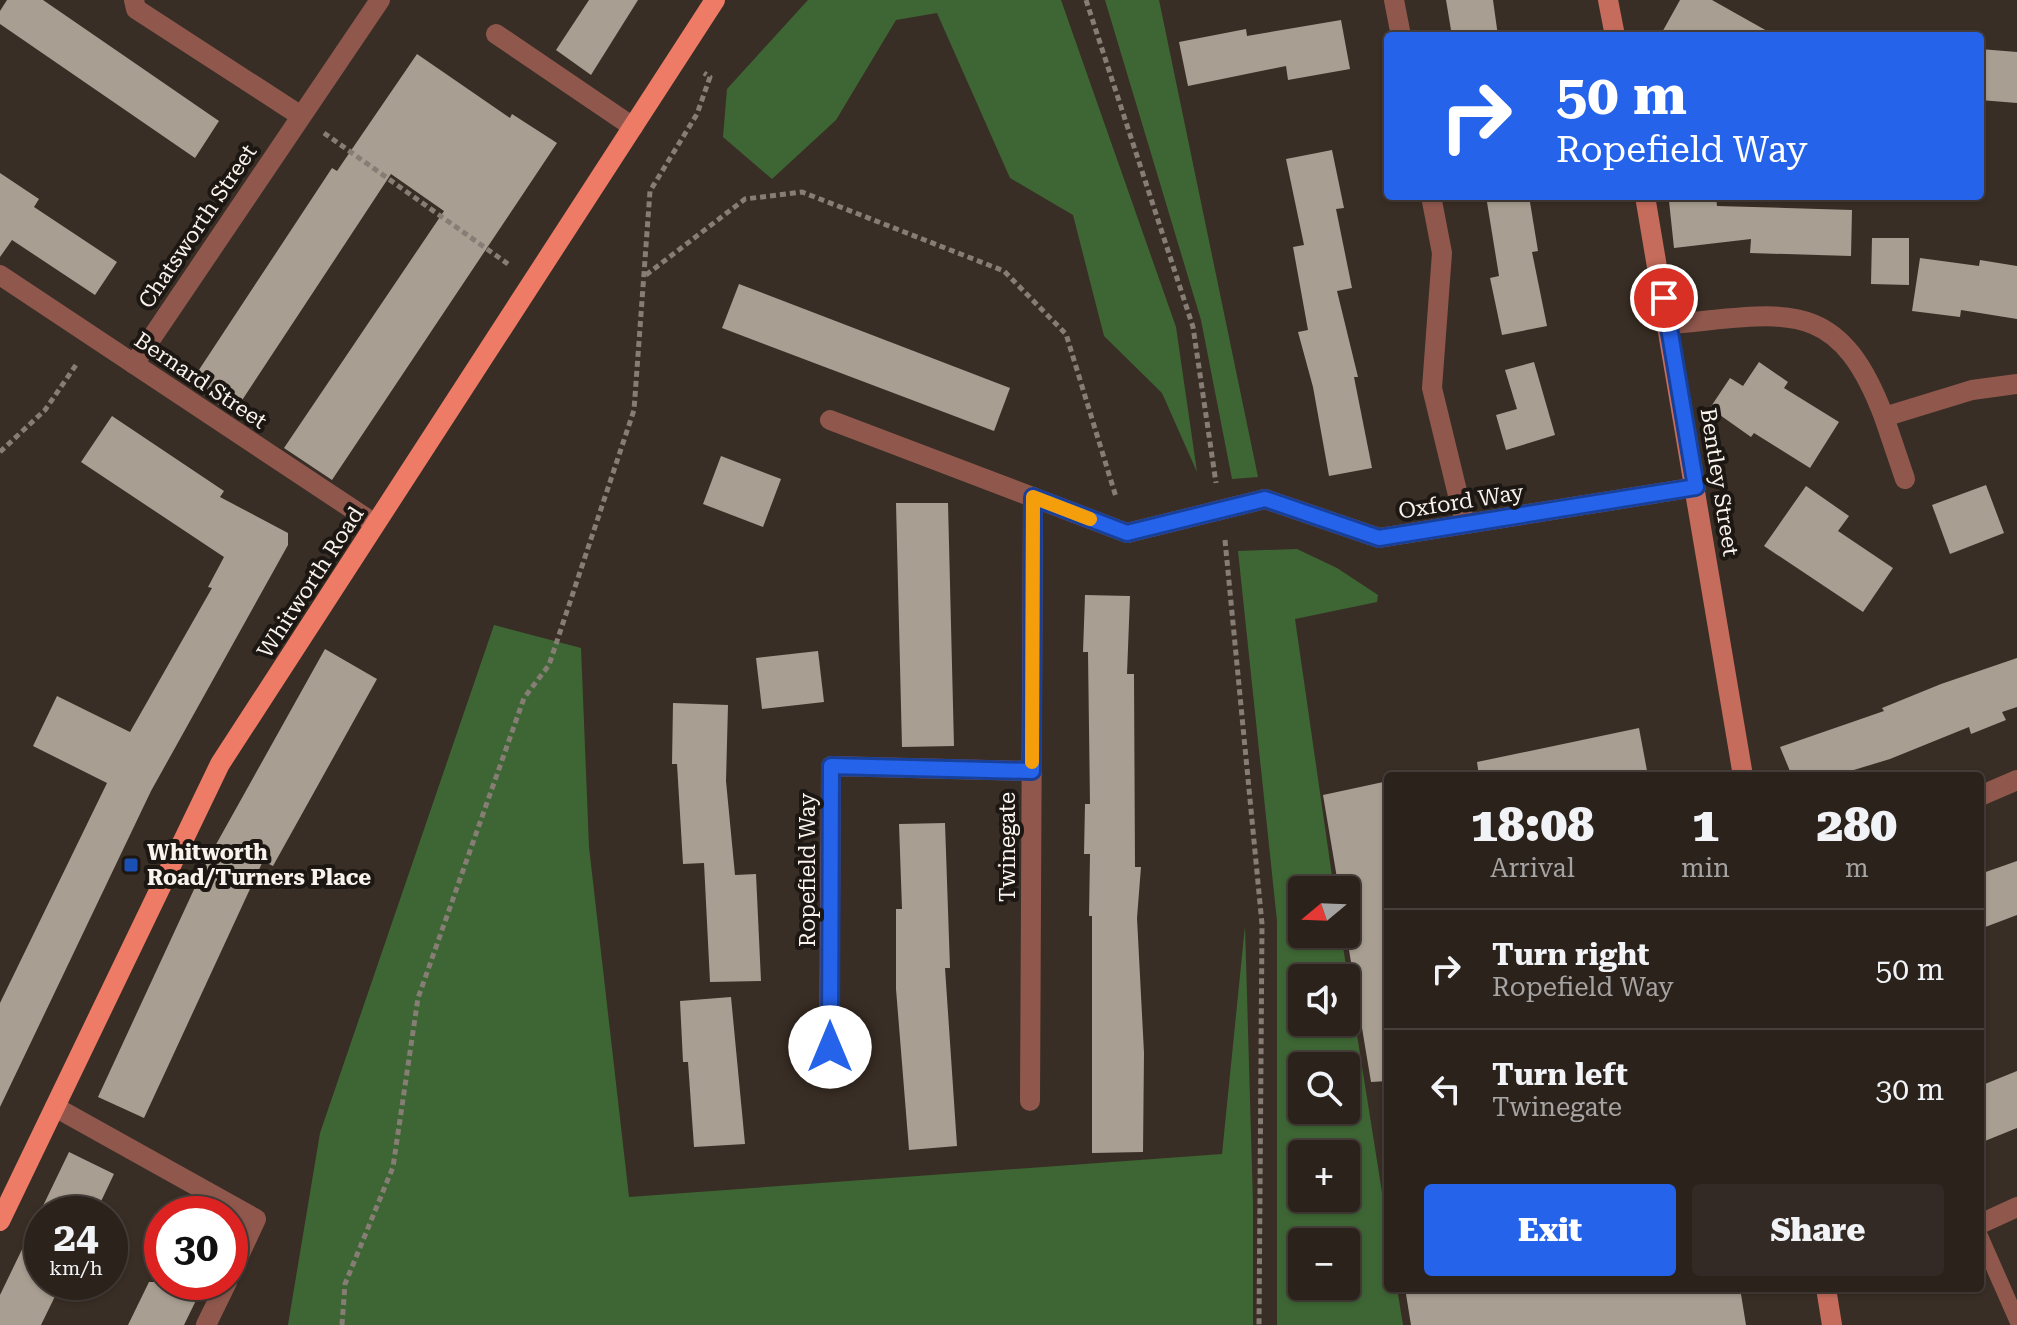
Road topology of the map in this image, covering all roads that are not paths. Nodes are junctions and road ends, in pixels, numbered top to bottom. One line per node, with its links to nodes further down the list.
1 (134, 0): 9 (street)
2 (380, 0): 9 (street, Chatsworth Street)
3 (715, 0): 10 (main road, Whitworth Road)
4 (1394, 0): 6 (street)
5 (1608, 0): 7 (street)
6 (1400, 32)
7 (1614, 32)
8 (496, 34): 10 (street)
9 (301, 116): 15 (street, Chatsworth Street)
10 (633, 127): 22 (main road, Whitworth Road)
11 (1432, 200): 23 (street)
12 (1646, 200): 14 (street, Bentley Street)
13 (0, 275): 15 (street, Bernard Street)
14 (1669, 324): 17 (street); 20 (street, Bentley Street)
15 (134, 364): 22 (street, Bernard Street)
16 (2017, 384): 17 (street)
17 (1884, 417): 19 (street)
18 (830, 420): 21 (street)
19 (1905, 479)
20 (1696, 487): 23 (street, Oxford Way); 25 (street, Bentley Street)
21 (1033, 497): 23 (street, Oxford Way); 24 (street, Twinegate)
22 (375, 524): 30 (main road, Whitworth Road)
23 (1465, 524)
24 (1032, 771): 28 (street, Ropefield Way); 29 (street, Twinegate)
25 (1742, 772)
26 (2017, 780): 27 (street)
27 (1984, 794)
28 (829, 1078)
29 (1030, 1101)
30 (55, 1107): 31 (street); 34 (main road, Whitworth Road)
31 (215, 1196)
32 (2017, 1207): 35 (street)
33 (248, 1215): 36 (street)
34 (0, 1221)
35 (1984, 1222)
36 (248, 1236)
37 (1984, 1245): 40 (lane)
38 (1829, 1292): 42 (street)
39 (218, 1300): 41 (street)
40 (2017, 1320)
41 (206, 1325)
42 (1832, 1325)

